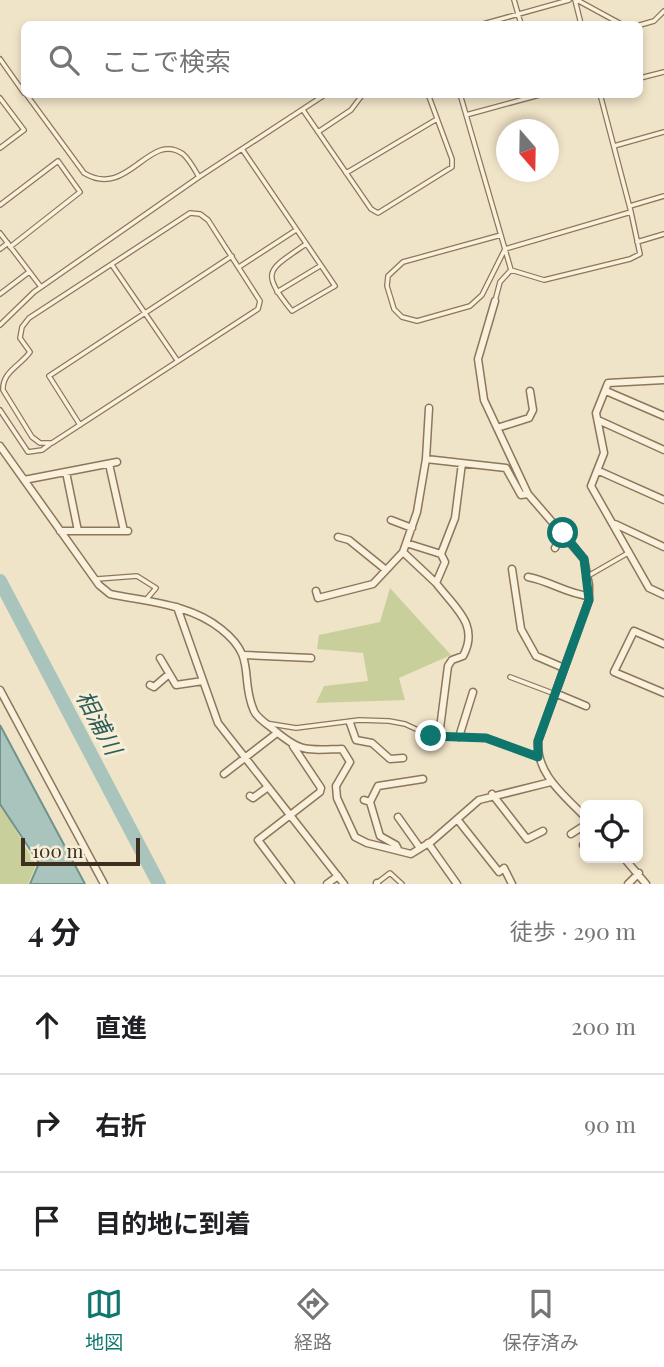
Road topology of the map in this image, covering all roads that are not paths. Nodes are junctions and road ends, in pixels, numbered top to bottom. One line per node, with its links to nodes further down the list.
1 (514, 0): 5 (lane)
2 (569, 0): 5 (lane)
3 (576, 0): 8 (lane); 9 (lane)
4 (664, 11): 10 (lane)
5 (518, 15): 6 (lane); 7 (lane)
6 (495, 21)
7 (520, 21)
8 (581, 21)
9 (615, 21)
10 (643, 24)
11 (0, 60): 14 (lane)
12 (664, 72): 13 (lane)
13 (643, 77)
14 (21, 89)
15 (28, 98): 32 (lane)
16 (320, 98): 23 (lane)
17 (360, 98): 26 (lane)
18 (429, 98): 25 (lane)
19 (461, 98): 24 (lane)
20 (528, 98): 24 (lane)
21 (601, 98): 28 (lane)
22 (0, 99): 29 (lane)
23 (303, 110): 26 (lane); 30 (lane)
24 (466, 115): 40 (lane)
25 (437, 119): 31 (lane); 31 (lane)
26 (318, 132): 31 (lane)
27 (664, 132): 28 (lane)
28 (614, 146): 35 (lane)
29 (0, 148)
30 (242, 149): 32 (lane); 37 (lane)
31 (346, 173)
32 (199, 177): 52 (lane)
33 (664, 196): 35 (lane)
34 (0, 205): 43 (lane)
35 (630, 206): 36 (lane)
36 (631, 212): 41 (lane); 45 (lane)
37 (297, 230): 42 (lane); 49 (lane)
38 (0, 233): 43 (lane)
39 (664, 234): 41 (lane)
40 (500, 235): 45 (lane); 45 (lane)
41 (637, 242): 50 (lane)
42 (306, 244): 48 (lane); 53 (lane)
43 (9, 245): 44 (lane); 51 (lane)
44 (0, 249)
45 (505, 249): 50 (lane)
46 (232, 256): 47 (lane); 49 (lane); 56 (lane)
47 (112, 265): 56 (lane); 59 (lane)
48 (321, 265): 53 (lane); 53 (lane)
49 (239, 267): 58 (lane)
50 (511, 270): 55 (lane)
51 (29, 272): 52 (lane); 54 (lane)
52 (41, 287): 57 (lane)
53 (277, 292)
54 (0, 293)
55 (495, 301): 69 (street)
56 (144, 313): 58 (lane); 68 (lane)
57 (0, 325)
58 (177, 360): 68 (lane)
59 (8, 373): 60 (lane); 70 (lane)
60 (0, 379)
61 (664, 380): 62 (street)
62 (606, 390): 66 (street); 67 (street)
63 (530, 391): 69 (street)
64 (429, 408): 73 (street)
65 (0, 410): 70 (lane)
66 (664, 416)
67 (598, 420): 72 (street); 75 (street)
68 (80, 425): 70 (lane)
69 (497, 428): 78 (street)
70 (51, 443)
71 (0, 446): 77 (street)
72 (664, 450)
73 (426, 459): 74 (street); 82 (street)
74 (462, 463): 78 (street); 92 (street)
75 (598, 471): 79 (street); 81 (street)
76 (66, 472): 77 (street); 84 (street); 84 (street)
77 (24, 480): 83 (street)
78 (528, 494): 85 (street)
79 (664, 500)
80 (391, 520): 82 (street)
81 (615, 524): 88 (street); 91 (street)
82 (412, 528): 87 (street)
83 (60, 531): 84 (street); 98 (street)
84 (78, 531)
85 (563, 533): 89 (street); 96 (street)
86 (338, 537): 94 (street)
87 (406, 543): 90 (street); 92 (street)
88 (664, 547)
89 (555, 548)
90 (403, 552): 94 (street); 95 (street)
91 (630, 552): 96 (lane); 102 (street)
92 (441, 554): 100 (street)
93 (512, 569): 110 (street)
94 (386, 570): 101 (street)
95 (425, 574): 99 (street); 100 (street)
96 (588, 576): 103 (street)
97 (528, 577): 103 (street)
98 (95, 579): 104 (street); 104 (lane)
99 (418, 580)
100 (436, 583): 123 (street)
101 (316, 591)
102 (664, 595)
103 (589, 596): 110 (street)
104 (145, 601): 105 (street)
105 (177, 607): 107 (street); 113 (street)
106 (664, 645): 117 (street)
107 (245, 655): 109 (street); 120 (street)
108 (160, 658): 111 (street)
109 (312, 658)
110 (564, 668): 118 (street)
111 (169, 674): 113 (street); 114 (street)
112 (510, 677): 118 (lane)
113 (203, 681): 128 (street)
114 (150, 685)
115 (0, 690): 148 (street)
116 (473, 692): 124 (street)
117 (664, 693)
118 (555, 694): 119 (street); 126 (street)
119 (586, 706)
120 (265, 723): 121 (lane); 122 (street)
121 (350, 723): 123 (lane); 127 (street)
122 (277, 733): 125 (street); 128 (street)
123 (439, 736): 124 (lane)
124 (459, 737): 126 (lane)
125 (293, 746): 136 (street); 144 (street)
126 (538, 757): 131 (street)
127 (403, 758)
128 (246, 759): 129 (street); 132 (street)
129 (224, 774)
130 (423, 779): 144 (street)
131 (551, 782): 133 (street); 135 (street)
132 (268, 787): 134 (street); 136 (street)
133 (492, 794): 138 (street); 140 (street)
134 (253, 798)
135 (580, 812)
136 (290, 815): 147 (street); 149 (street)
137 (398, 817): 143 (street)
138 (457, 819): 142 (street); 155 (street)
139 (580, 828): 141 (street)
140 (543, 831)
141 (571, 834)
142 (428, 843): 143 (street); 154 (street)
143 (421, 848): 144 (street)
144 (399, 851)
145 (629, 863): 146 (street)
146 (639, 873): 156 (street); 157 (street)
147 (338, 876): 150 (street); 151 (street)
148 (104, 884)
149 (291, 884)
150 (327, 884)
151 (344, 884)
152 (377, 884): 153 (lane)
153 (402, 884)
154 (457, 884)
155 (512, 884)
156 (628, 884)
157 (646, 884)

